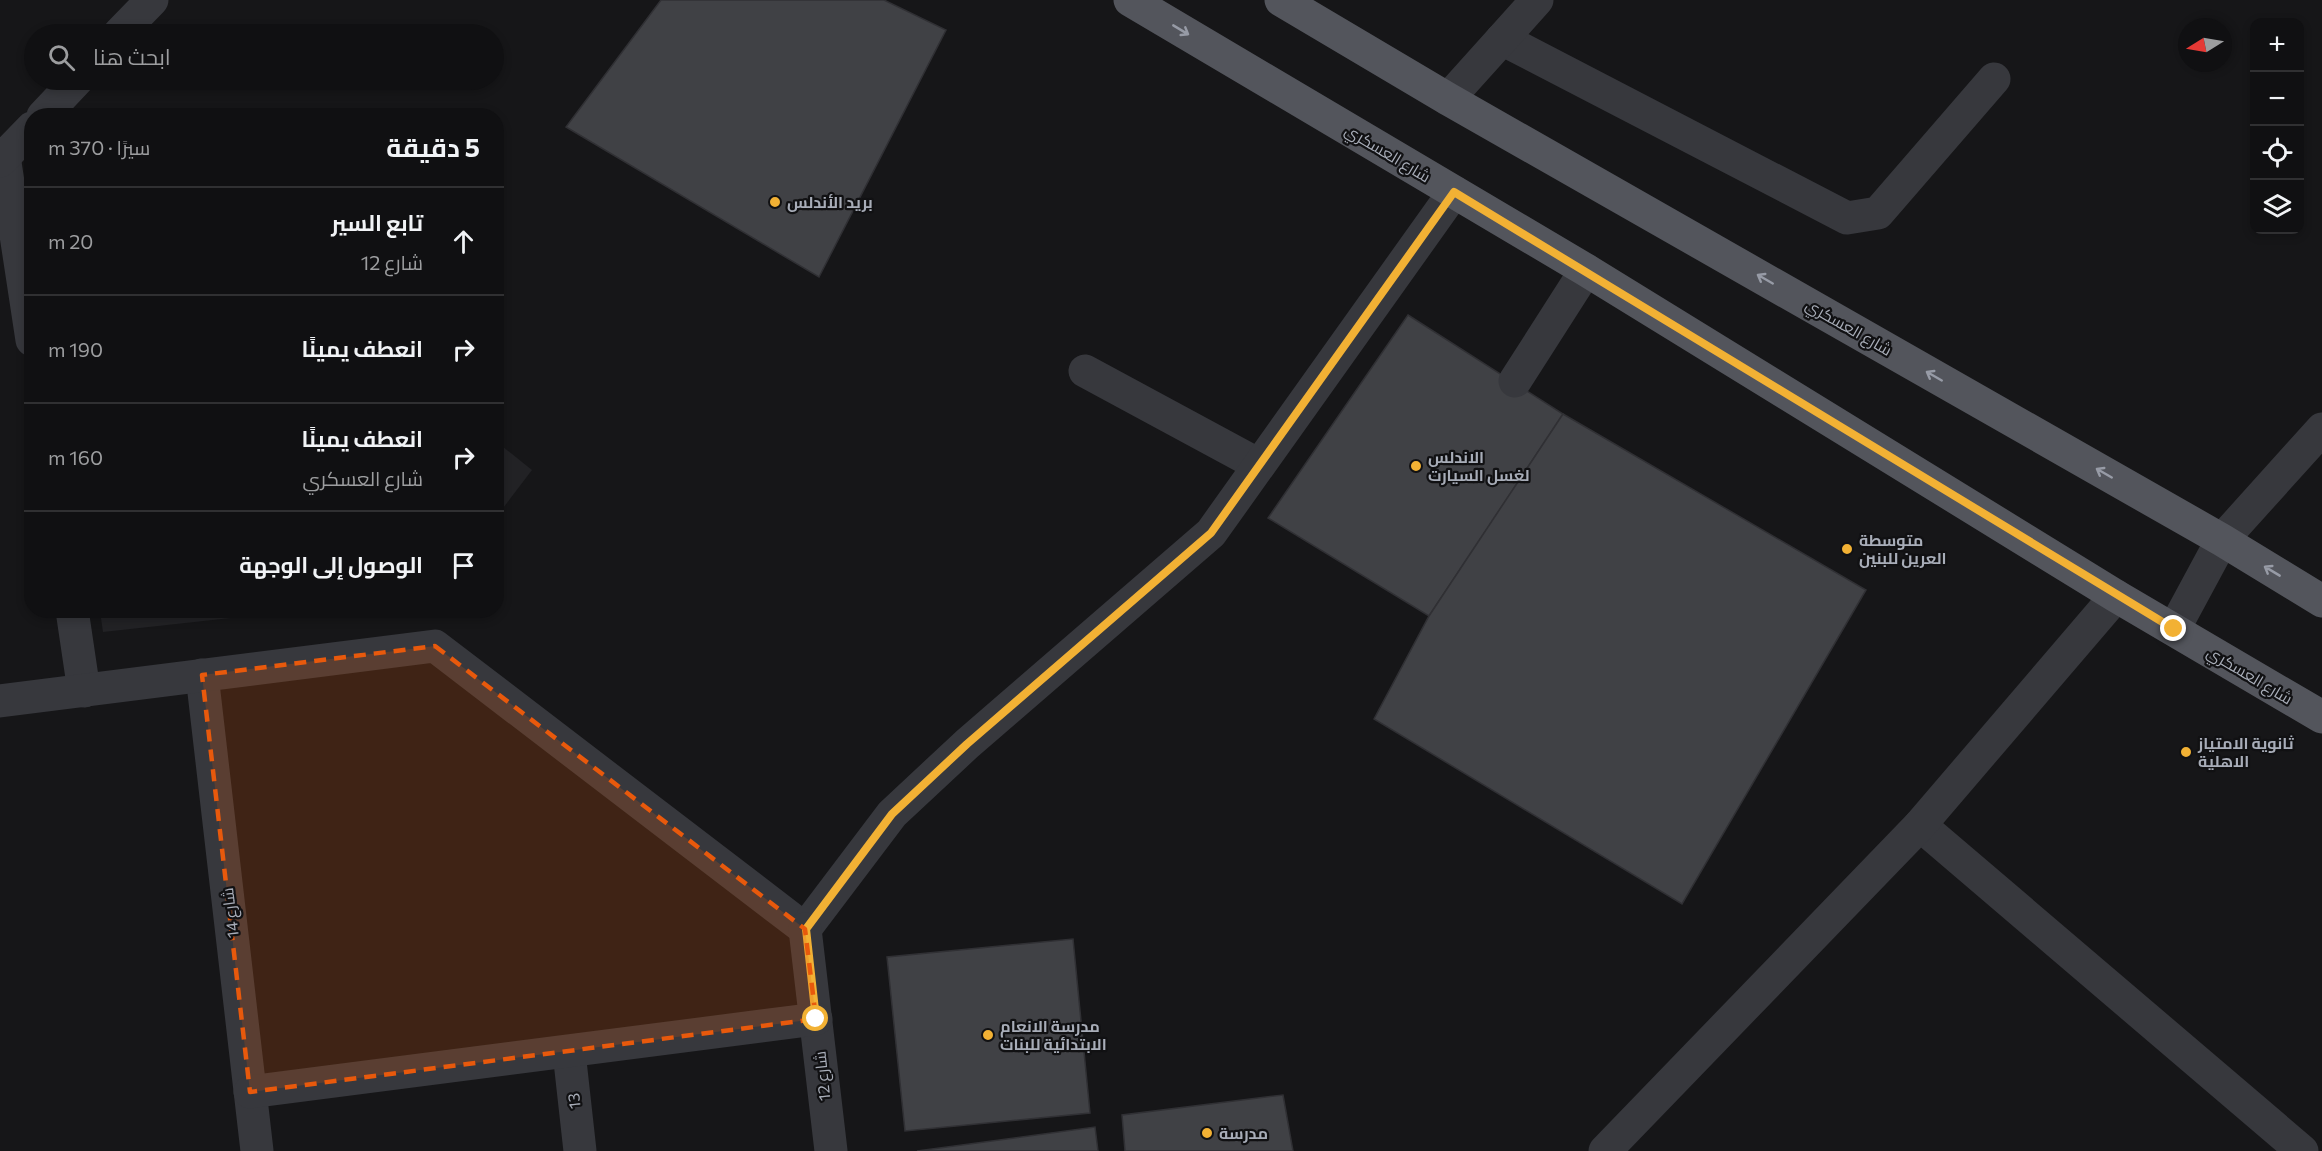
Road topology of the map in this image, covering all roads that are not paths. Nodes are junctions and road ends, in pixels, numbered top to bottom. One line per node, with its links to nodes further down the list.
1 (152, 0): 5 (street)
2 (1130, 0): 13 (main road, شارع العسكري, one-way to 13)
3 (1281, 0): 9 (main road, شارع العسكري)
4 (1537, 0): 6 (street)
5 (129, 24)
6 (1502, 39): 7 (street); 9 (street)
7 (1994, 79)
8 (68, 90): 10 (street)
9 (1448, 99): 20 (main road, شارع العسكري, one-way to 9)
10 (51, 108)
11 (24, 136): 12 (street)
12 (2, 159): 15 (street)
13 (1454, 192): 14 (main road, شارع العسكري); 19 (street)
14 (1586, 270): 17 (street); 21 (main road, شارع العسكري)
15 (24, 292)
16 (1085, 371): 19 (street)
17 (1515, 381)
18 (2322, 429): 20 (street)
19 (1259, 465): 30 (street)
20 (2222, 540): 22 (main road, شارع العسكري, one-way to 20); 24 (street)
21 (2116, 596): 24 (main road, شارع العسكري); 29 (street)
22 (2322, 601)
23 (73, 618): 26 (street)
24 (2174, 629): 28 (main road, شارع العسكري)
25 (202, 675): 26 (street); 30 (street); 33 (street, شارع 14)
26 (84, 691): 27 (street)
27 (0, 701)
28 (2322, 717)
29 (1920, 825): 37 (street); 38 (street)
30 (806, 929): 31 (street, شارع 12)
31 (816, 1019): 32 (street); 36 (street, شارع 12)
32 (569, 1052): 33 (street); 35 (street, 13)
33 (250, 1092): 34 (street, شارع 14)
34 (257, 1151)
35 (580, 1151)
36 (831, 1151)
37 (1605, 1151)
38 (2302, 1151)

